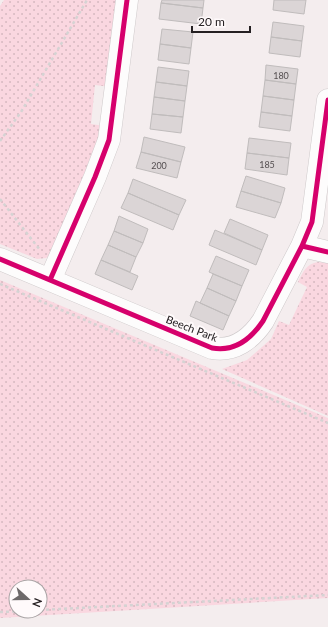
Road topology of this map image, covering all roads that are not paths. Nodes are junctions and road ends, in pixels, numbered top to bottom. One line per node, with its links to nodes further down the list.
1 (127, 0): 6 (street)
2 (328, 100): 3 (street, Beech Park)
3 (302, 246): 4 (street); 6 (street, Beech Park)
4 (328, 252)
5 (0, 259): 6 (street, Beech Park)
6 (55, 271)

